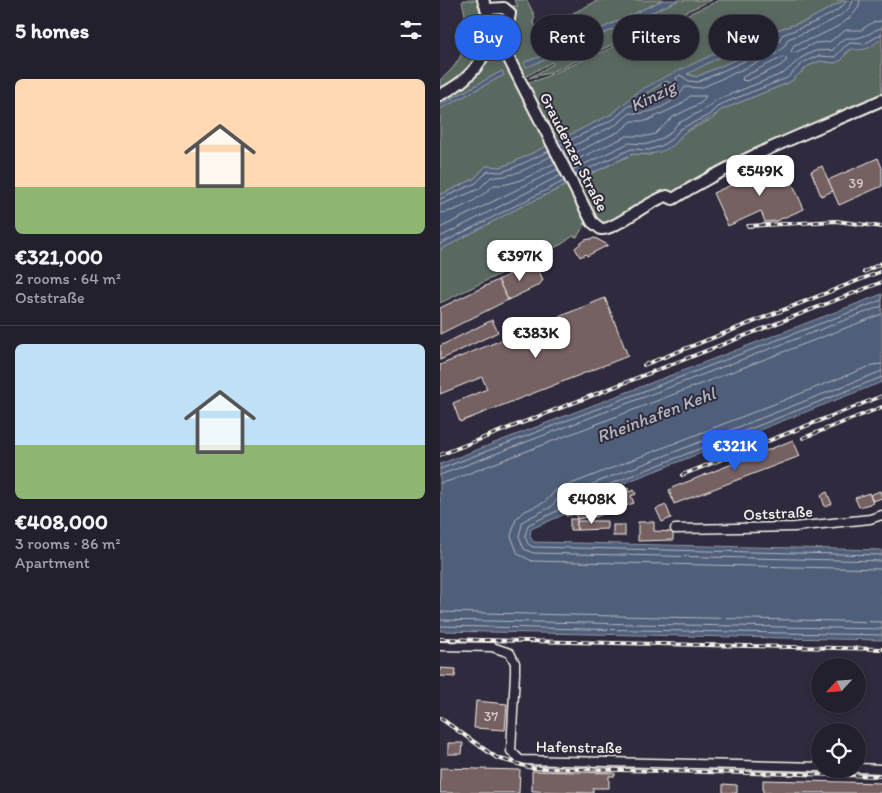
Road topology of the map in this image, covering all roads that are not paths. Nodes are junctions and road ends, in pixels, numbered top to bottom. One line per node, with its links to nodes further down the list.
1 (484, 4): 2 (street); 3 (street, Graudenzer Straße)
2 (440, 94)
3 (882, 100)
4 (882, 515): 5 (street, Oststraße)
5 (676, 529)
6 (440, 646): 7 (street, Hafenstraße)
7 (811, 767)
8 (866, 768): 9 (street)
9 (882, 769)

